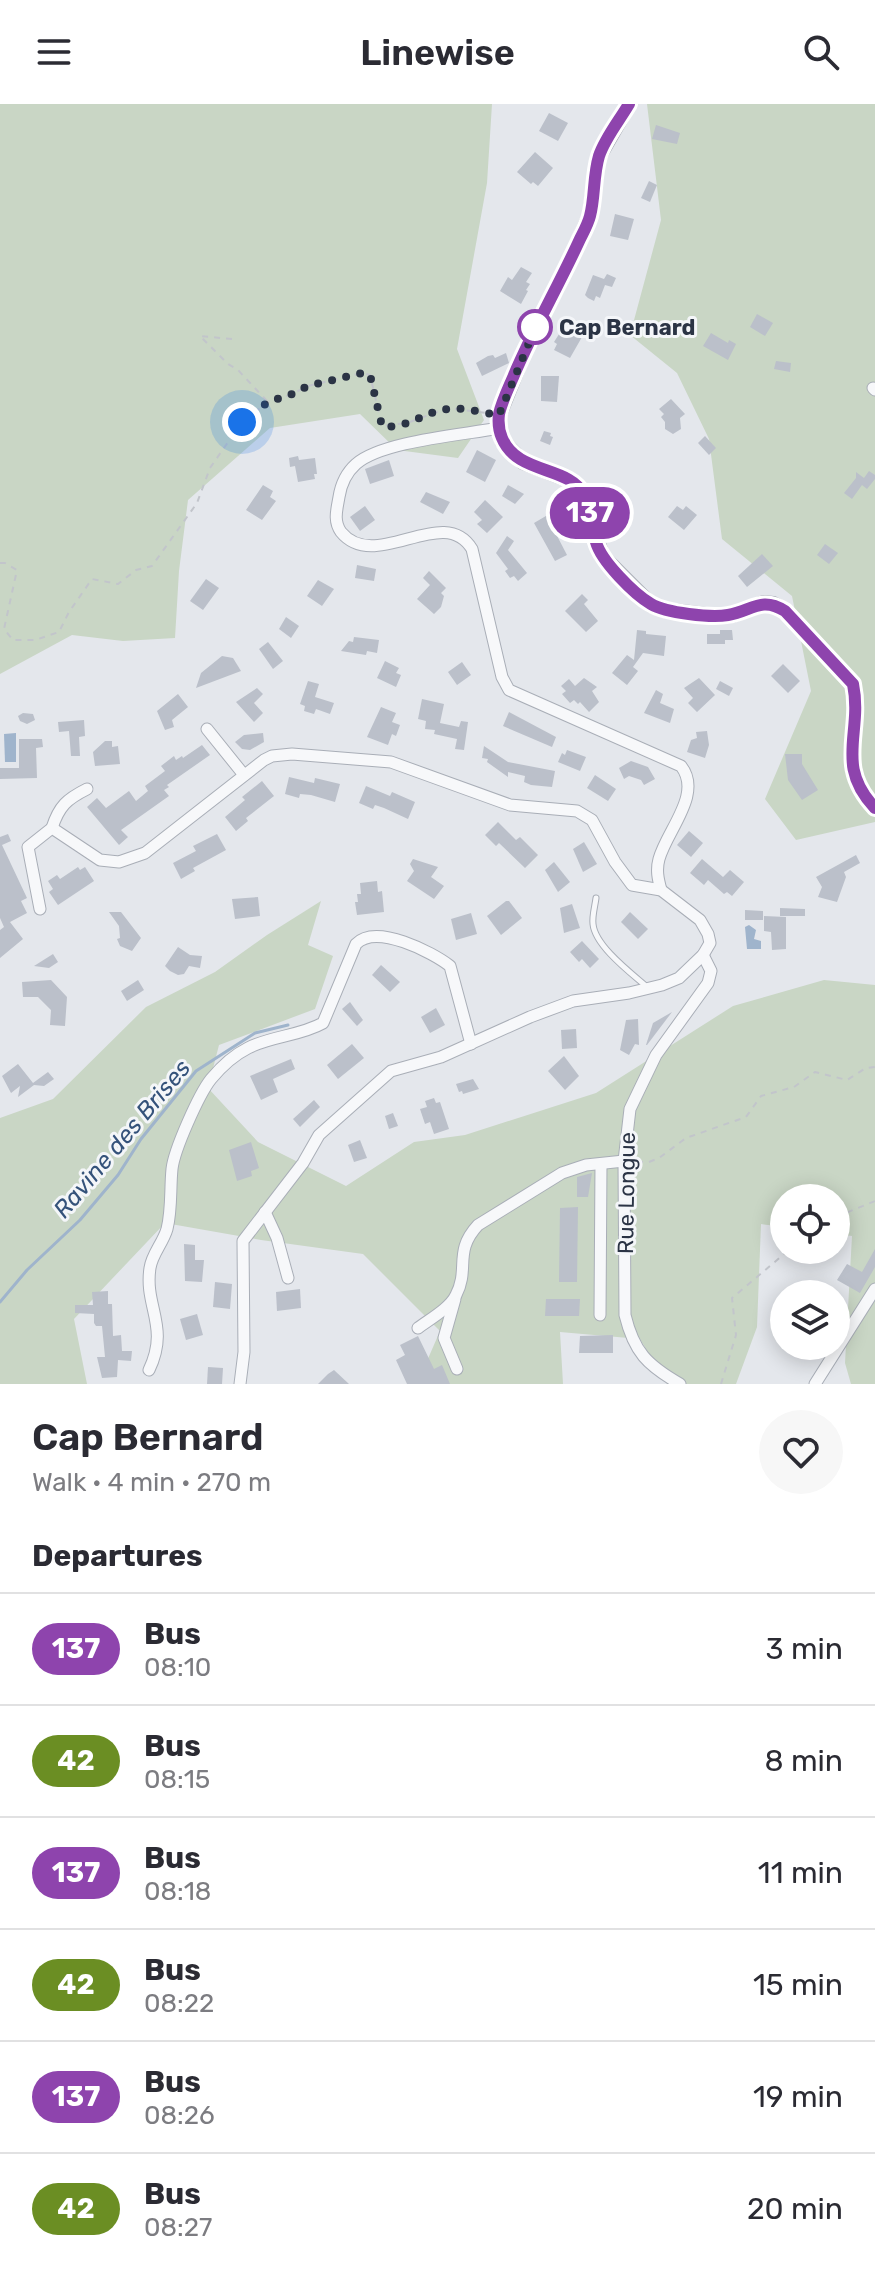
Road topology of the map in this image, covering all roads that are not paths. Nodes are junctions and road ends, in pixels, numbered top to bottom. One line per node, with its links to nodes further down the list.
1 (629, 104): 2 (street)
2 (499, 422): 6 (street); 8 (street)
3 (207, 729): 4 (street)
4 (244, 775): 7 (street); 8 (street)
5 (87, 789): 7 (street)
6 (875, 808)
7 (52, 828): 10 (street)
8 (661, 890): 11 (street, Rue Longue)
9 (596, 898): 12 (lane)
10 (40, 909)
11 (703, 955): 12 (street); 14 (street, Rue Longue)
12 (648, 988): 13 (street)
13 (471, 1044): 16 (street); 23 (street)
14 (624, 1161): 15 (street); 25 (street, Rue Longue)
15 (601, 1164): 19 (street); 20 (street)
16 (265, 1212): 17 (street); 24 (street)
17 (288, 1278)
18 (875, 1289): 26 (street)
19 (455, 1298): 21 (street); 22 (street)
20 (600, 1315)
21 (418, 1328)
22 (457, 1369)
23 (149, 1370)
24 (240, 1384)
25 (680, 1384)
26 (815, 1384)

